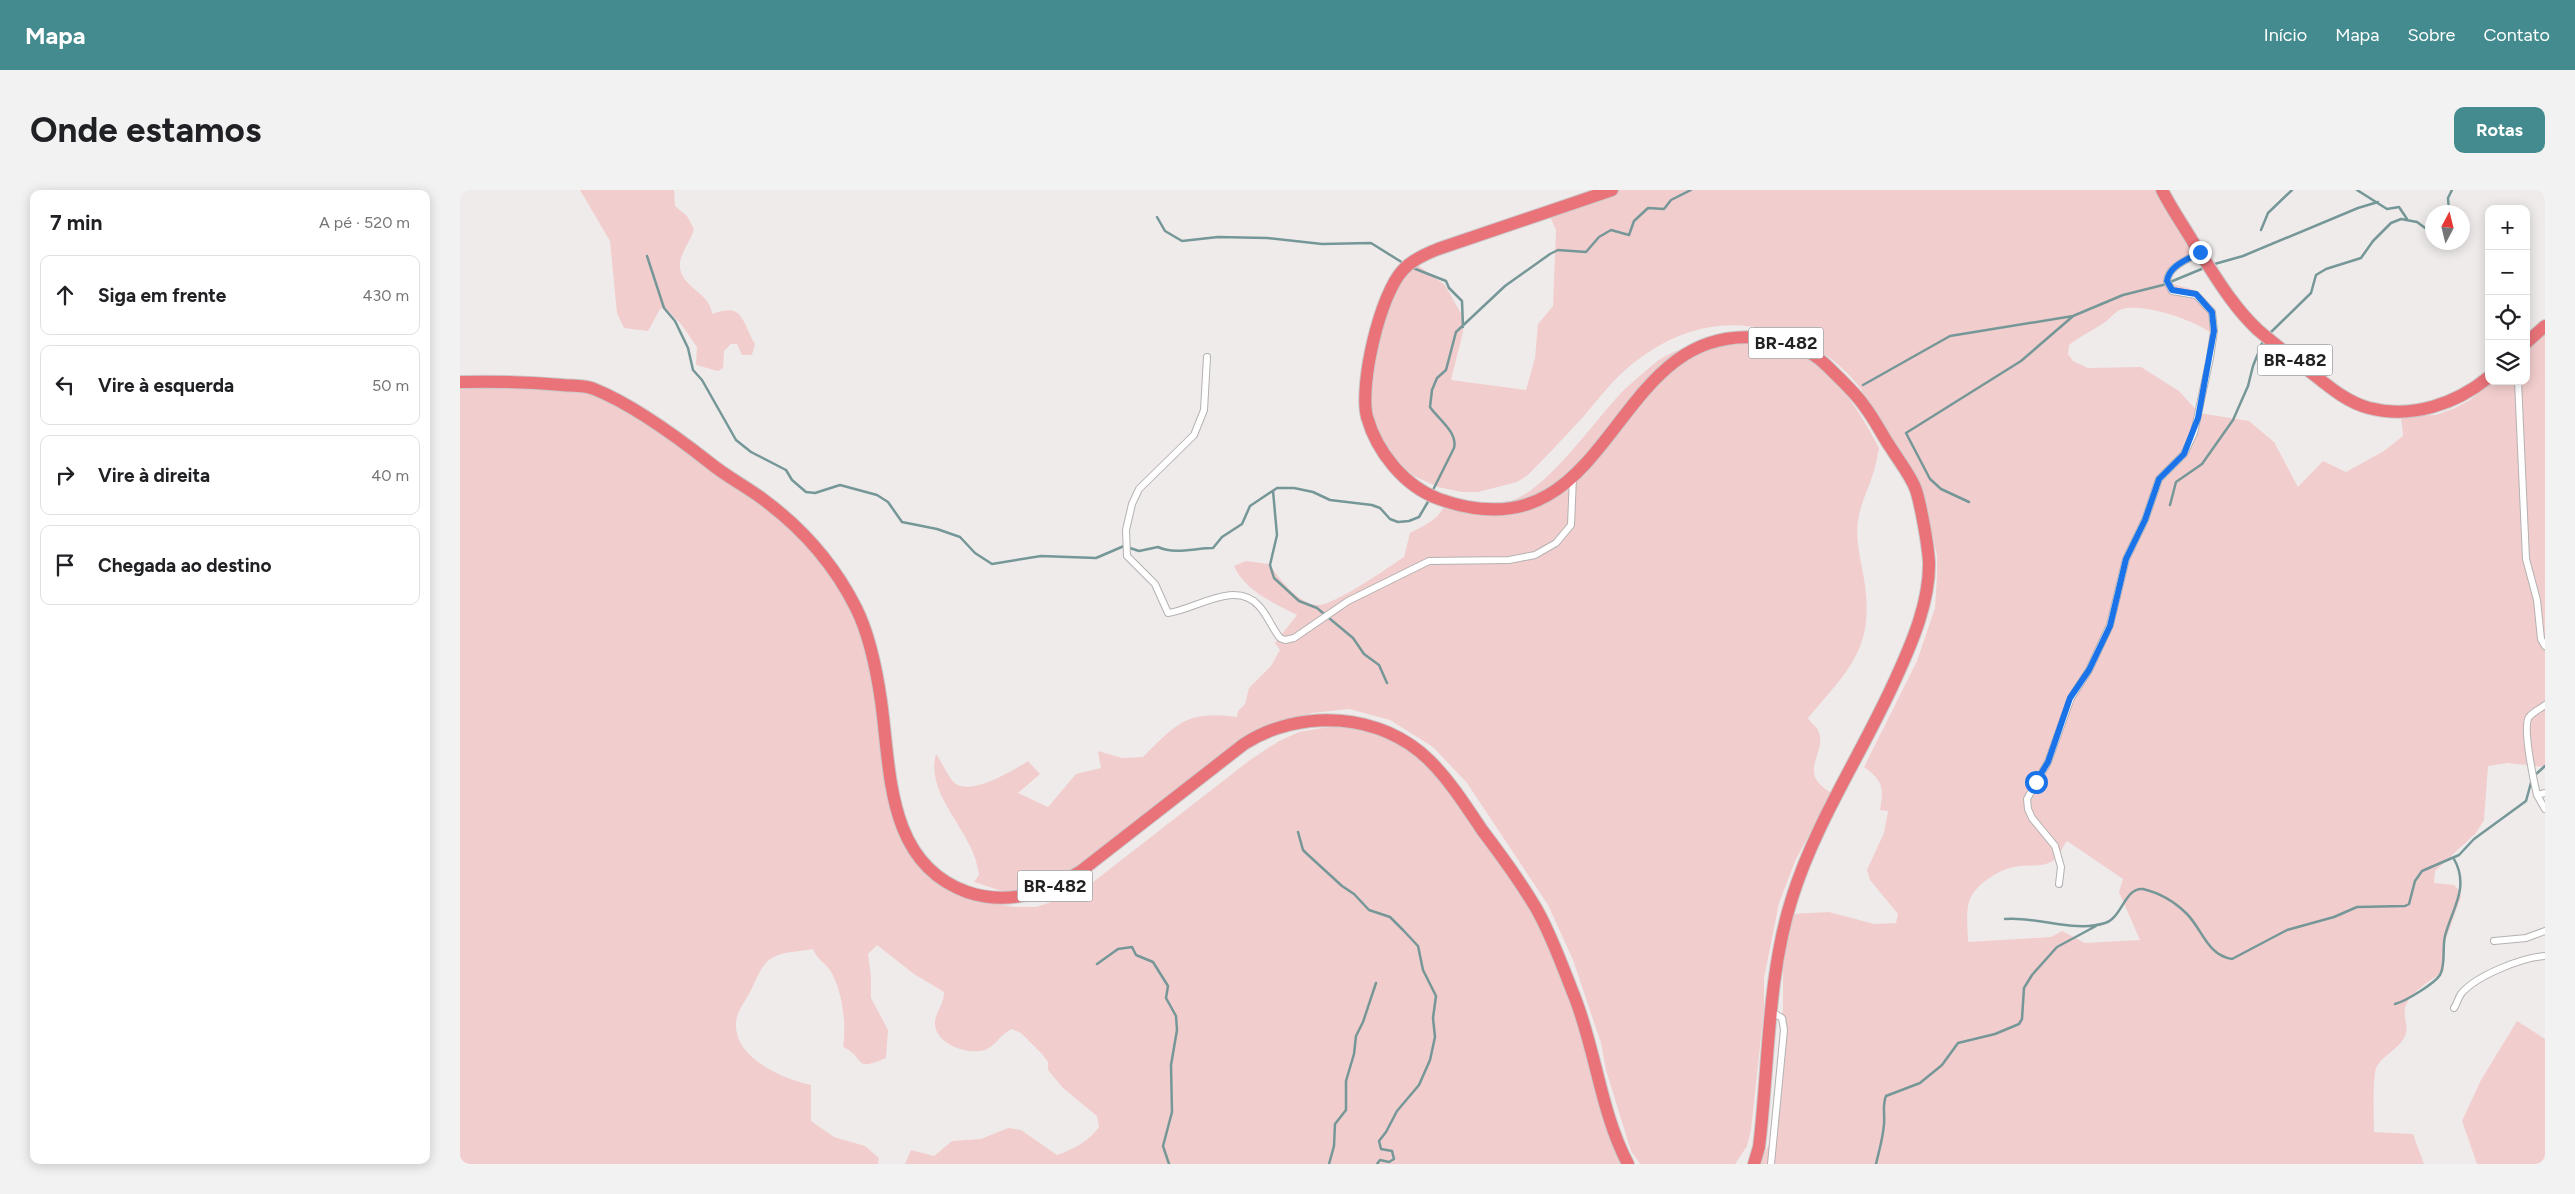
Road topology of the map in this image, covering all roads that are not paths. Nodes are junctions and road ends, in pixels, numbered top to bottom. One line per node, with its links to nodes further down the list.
1 (1612, 190): 10 (highway, BR-482)
2 (2162, 190): 3 (highway, BR-482)
3 (2200, 252): 7 (highway, BR-482); 16 (street)
4 (2545, 326): 5 (highway)
5 (2529, 340)
6 (1207, 357): 10 (street)
7 (2485, 380)
8 (460, 382): 22 (highway, BR-482)
9 (2518, 385): 11 (street)
10 (1573, 477): 21 (highway, BR-482)
11 (2545, 646)
12 (2545, 705): 14 (street)
13 (2545, 794): 14 (street)
14 (2538, 795): 15 (street)
15 (2545, 808)
16 (2058, 884)
17 (2545, 931): 18 (street)
18 (2494, 941)
19 (2545, 956): 20 (street)
20 (2454, 1008)
21 (1772, 1012): 23 (highway, BR-482); 24 (street)
22 (1628, 1164)
23 (1754, 1164)
24 (1771, 1164)

